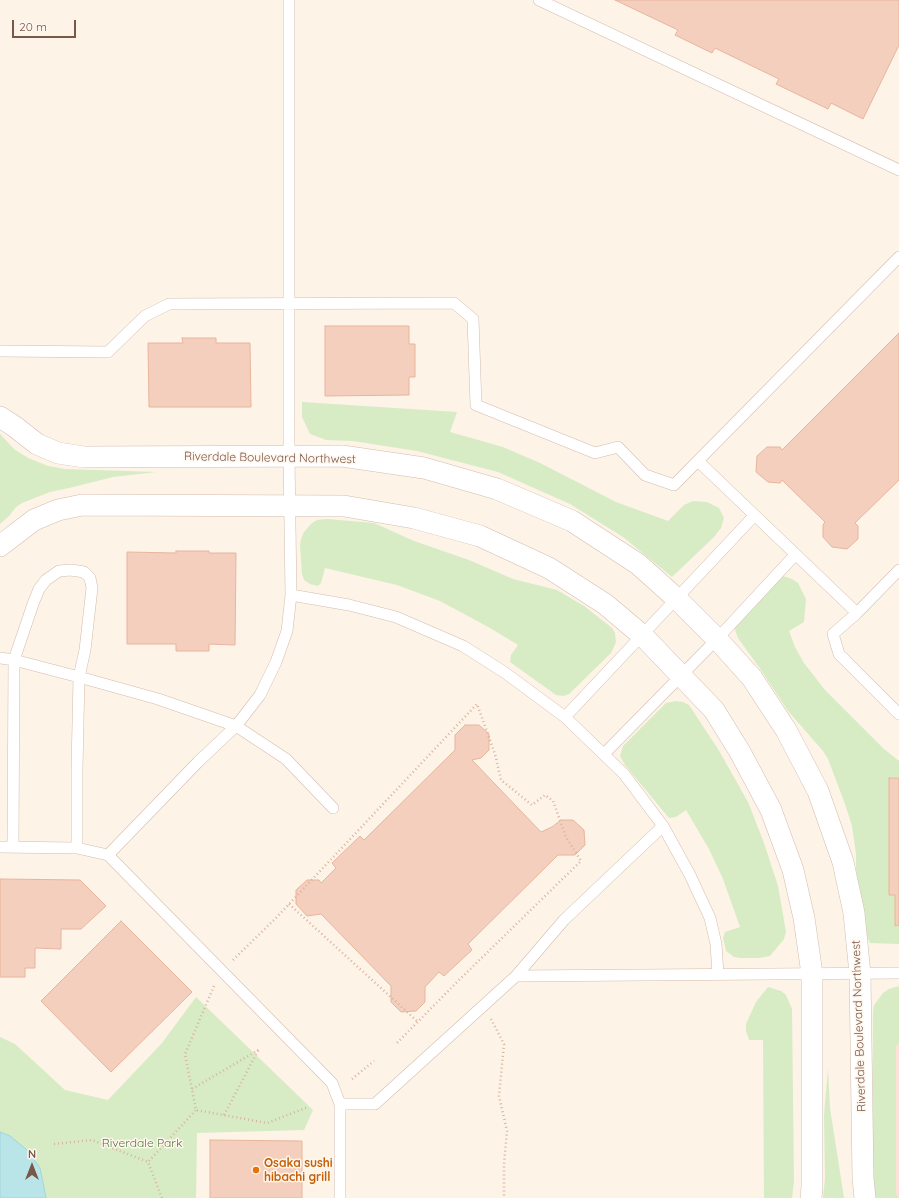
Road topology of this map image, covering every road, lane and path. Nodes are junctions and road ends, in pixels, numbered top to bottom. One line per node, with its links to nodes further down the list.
1 (288, 0): 5 (lane)
2 (539, 0): 3 (lane)
3 (899, 170)
4 (899, 257): 9 (lane)
5 (289, 303): 6 (lane); 8 (lane); 9 (lane)
6 (0, 351)
7 (0, 417): 8 (street, Riverdale Boulevard Northwest)
8 (289, 456): 10 (lane); 16 (street, Riverdale Boulevard Northwest)
9 (698, 461): 11 (lane)
10 (290, 506): 12 (street); 15 (lane); 18 (street)
11 (754, 516): 13 (lane); 16 (lane)
12 (0, 546)
13 (795, 555): 17 (lane); 19 (lane)
14 (899, 570): 17 (lane)
15 (291, 595): 25 (lane); 26 (lane)
16 (677, 599): 18 (lane); 19 (street, Riverdale Boulevard Northwest)
17 (857, 612): 24 (lane)
18 (642, 636): 22 (street); 25 (lane)
19 (717, 639): 22 (lane); 38 (street, Riverdale Boulevard Northwest)
20 (0, 658): 21 (lane)
21 (14, 660): 23 (lane); 23 (lane); 31 (lane)
22 (681, 675): 27 (lane); 37 (street)
23 (79, 676): 26 (lane); 32 (lane)
24 (899, 714)
25 (565, 717): 27 (lane)
26 (236, 726): 28 (lane); 33 (lane)
27 (604, 754): 29 (lane)
28 (333, 808)
29 (663, 826): 39 (lane); 40 (lane)
30 (0, 847): 31 (lane)
31 (13, 847): 32 (lane)
32 (78, 848): 33 (lane)
33 (108, 855): 35 (lane)
34 (289, 904): 35 (path); 42 (path); 42 (path)
35 (221, 971): 46 (path); 47 (lane)
36 (899, 973): 38 (lane)
37 (812, 974): 38 (lane); 39 (lane); 56 (street)
38 (860, 974): 57 (street, Riverdale Boulevard Northwest)
39 (718, 975): 40 (lane)
40 (516, 976): 41 (lane)
41 (484, 1005): 47 (lane); 55 (path)
42 (418, 1022): 43 (path)
43 (396, 1044)
44 (374, 1061): 45 (path)
45 (352, 1079)
46 (192, 1090): 49 (path); 50 (path)
47 (340, 1104): 54 (lane)
48 (308, 1107): 50 (path)
49 (196, 1110): 50 (path); 52 (path)
50 (224, 1116)
51 (54, 1144): 52 (path)
52 (148, 1162): 53 (path)
53 (162, 1198)
54 (340, 1198)
55 (504, 1198)
56 (811, 1198)
57 (865, 1198)

